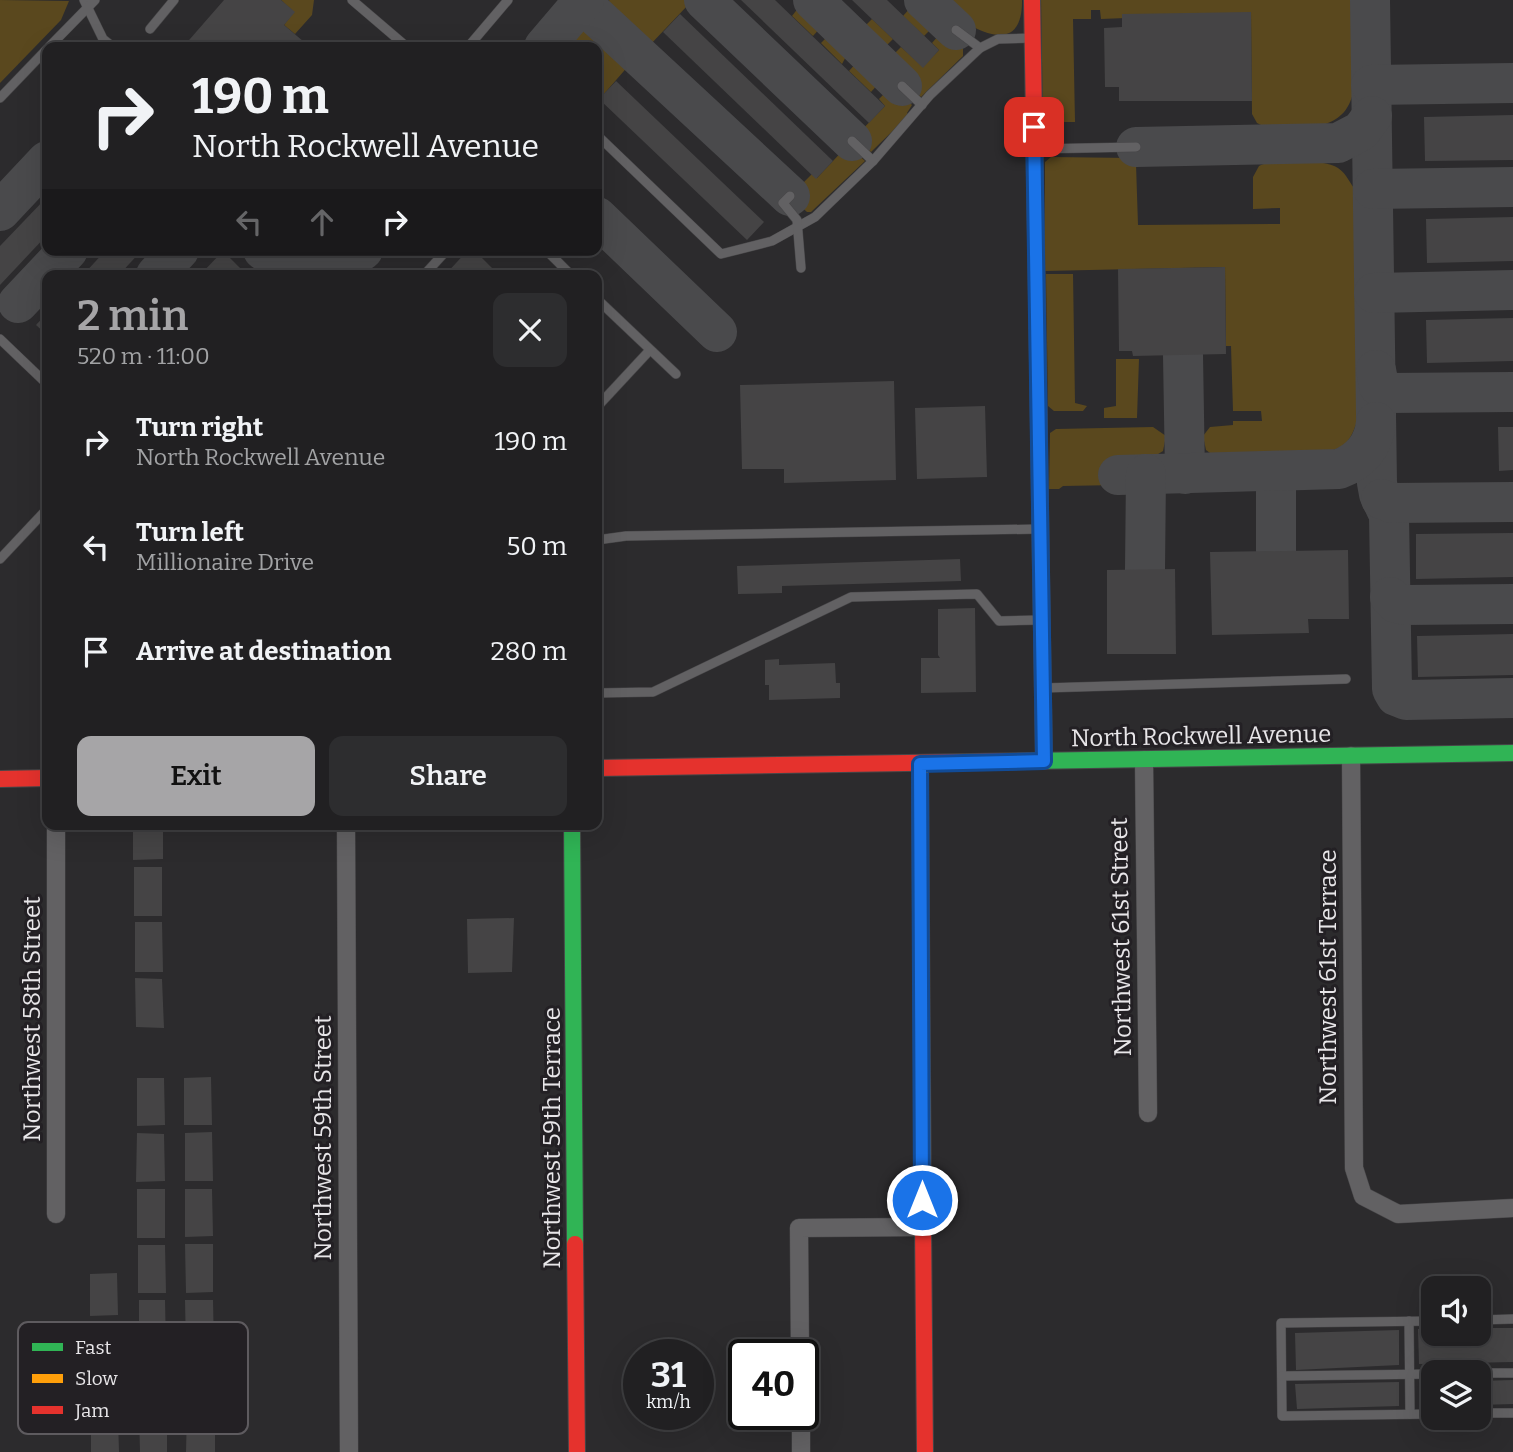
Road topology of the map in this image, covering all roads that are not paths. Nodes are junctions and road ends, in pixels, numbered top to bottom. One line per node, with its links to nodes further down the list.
1 (95, 0): 6 (lane)
2 (174, 0): 7 (lane)
3 (352, 0): 12 (lane)
4 (508, 0): 13 (lane)
5 (1032, 0): 9 (street)
6 (85, 4): 10 (lane); 11 (lane)
7 (150, 29)
8 (956, 30): 14 (lane)
9 (1032, 38): 14 (lane); 22 (street)
10 (53, 42)
11 (107, 42)
12 (401, 42)
13 (472, 42)
14 (980, 48): 18 (lane)
15 (42, 54): 17 (lane)
16 (902, 86): 18 (lane)
17 (0, 98)
18 (922, 105): 23 (lane)
19 (602, 140): 25 (lane)
20 (852, 141): 23 (lane)
21 (1136, 147): 22 (lane)
22 (1034, 149): 38 (street)
23 (873, 161): 25 (lane)
24 (790, 196): 25 (lane)
25 (797, 227): 28 (lane)
26 (441, 256): 29 (lane)
27 (552, 256): 30 (lane)
28 (801, 268)
29 (429, 270)
30 (567, 270)
31 (602, 304): 33 (lane)
32 (0, 339): 35 (lane)
33 (650, 350): 34 (lane); 36 (lane)
34 (676, 374)
35 (42, 379)
36 (602, 402)
37 (42, 514): 40 (lane)
38 (1040, 529): 39 (lane); 41 (street)
39 (602, 539)
40 (0, 559)
41 (1042, 620): 43 (street); 44 (lane)
42 (1346, 679): 43 (lane)
43 (1043, 688): 48 (street)
44 (602, 693)
45 (1513, 753): 46 (street, North Rockwell Avenue)
46 (1351, 755): 47 (street, North Rockwell Avenue); 57 (street, Northwest 61st Terrace)
47 (1144, 760): 48 (street, North Rockwell Avenue); 56 (street, Northwest 61st Street)
48 (1044, 761): 49 (street, North Rockwell Avenue)
49 (920, 764): 50 (street, North Rockwell Avenue); 59 (street)
50 (602, 768)
51 (42, 778): 52 (street)
52 (0, 779)
53 (56, 830): 58 (street, Northwest 58th Street)
54 (346, 830): 75 (street, Northwest 59th Street)
55 (572, 830): 76 (street, Northwest 59th Terrace)
56 (1148, 1113)
57 (1513, 1208)
58 (56, 1214)
59 (923, 1227): 64 (street); 78 (street)
60 (1491, 1320): 61 (lane)
61 (1513, 1320)
62 (1409, 1321): 63 (lane); 67 (lane); 69 (lane)
63 (1421, 1321)
64 (800, 1339)
65 (1491, 1373): 66 (lane)
66 (1513, 1373)
67 (1410, 1374): 68 (lane); 69 (lane); 72 (lane)
68 (1421, 1374)
69 (1282, 1377): 72 (lane)
70 (1491, 1413): 71 (lane)
71 (1513, 1413)
72 (1410, 1414): 73 (lane)
73 (1421, 1414)
74 (801, 1430): 77 (street)
75 (349, 1452)
76 (577, 1452)
77 (801, 1452)
78 (925, 1452)

